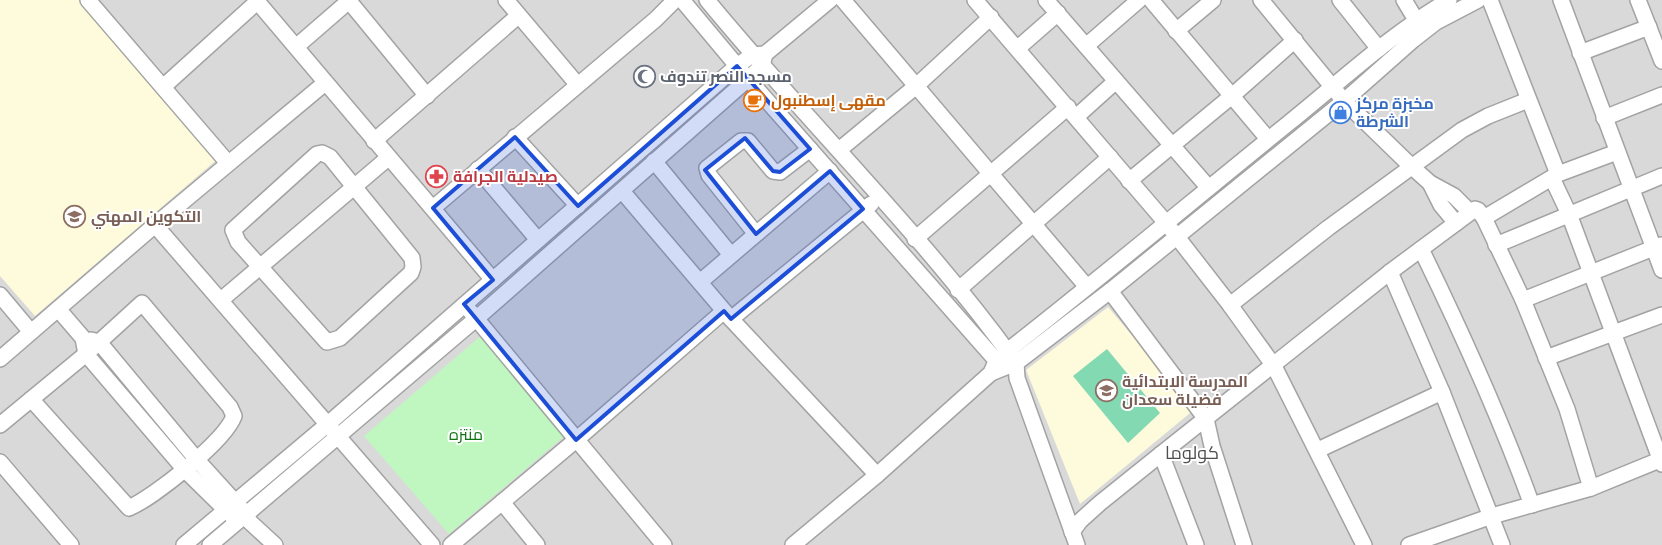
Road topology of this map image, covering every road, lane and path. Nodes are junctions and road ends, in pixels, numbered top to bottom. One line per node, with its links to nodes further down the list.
1 (88, 0): 42 (street)
2 (506, 0): 24 (street)
3 (674, 0): 41 (street)
4 (682, 0): 37 (street)
5 (707, 0): 35 (street)
6 (830, 0): 35 (street)
7 (843, 0): 43 (street)
8 (975, 0): 25 (street)
9 (1046, 0): 23 (street)
10 (1139, 0): 31 (street)
11 (1150, 0): 28 (street)
12 (1212, 0): 28 (street)
13 (1340, 0): 33 (street)
14 (1404, 0): 26 (street)
15 (1449, 0): 26 (street)
16 (1478, 0): 49 (street)
17 (1490, 0): 48 (street)
18 (1561, 0): 34 (street)
19 (1638, 0): 27 (street)
20 (257, 1): 30 (street); 42 (street)
21 (349, 1): 30 (street); 46 (street)
22 (1270, 3): 29 (street)
23 (1058, 13): 31 (street); 32 (street)
24 (518, 16): 41 (street); 46 (street)
25 (991, 18): 32 (street); 43 (street)
26 (1416, 20): 33 (street)
27 (1649, 27): 34 (street); 36 (street)
28 (1176, 32): 47 (street)
29 (1295, 40): 44 (street); 47 (street)
30 (297, 46): 40 (street)
31 (1086, 46): 39 (street)
32 (1018, 48): 50 (street)
33 (1379, 49): 44 (street)
34 (1580, 53): 51 (street)
35 (760, 58): 37 (street); 38 (street); 57 (street)
36 (1662, 61)
37 (737, 66): 38 (street); 62 (street)
38 (748, 79): 56 (street); 61 (street)
39 (1116, 81): 50 (street); 55 (street)
40 (325, 83): 54 (street); 63 (street)
41 (577, 84): 52 (street)
42 (163, 87): 63 (street)
43 (915, 87): 57 (street); 67 (street)
44 (1333, 87): 49 (street); 53 (street)
45 (1662, 95): 51 (street)
46 (427, 96): 54 (street)
47 (1233, 96): 53 (street); 55 (street)
48 (1528, 100): 64 (street); 69 (street)
49 (1344, 101): 64 (street); 88 (street)
50 (1072, 112): 59 (street); 67 (street)
51 (1604, 118): 58 (street)
52 (515, 137): 65 (street); 78 (street)
53 (1268, 139): 73 (street)
54 (374, 142): 60 (street)
55 (1172, 146): 71 (street); 73 (street)
56 (810, 149): 66 (street); 87 (street)
57 (839, 150): 77 (street)
58 (1616, 152): 69 (street); 75 (street)
59 (1110, 157): 71 (street); 84 (street)
60 (388, 158): 74 (street); 79 (street)
61 (654, 161): 68 (street); 94 (street)
62 (627, 162): 68 (street); 78 (street)
63 (228, 163): 86 (street)
64 (1411, 166): 72 (street); 108 (street)
65 (478, 169): 79 (street); 90 (street)
66 (830, 171): 80 (street); 87 (street)
67 (992, 173): 84 (street); 89 (street)
68 (638, 175): 76 (street)
69 (1555, 176): 81 (street); 82 (street)
70 (1662, 176): 75 (street)
71 (1129, 181): 85 (street)
72 (1430, 183): 82 (street); 83 (street)
73 (1208, 187): 85 (street)
74 (354, 188): 95 (street); 95 (street); 95 (street)
75 (1631, 188): 81 (street); 92 (street)
76 (622, 191): 100 (street); 112 (street)
77 (880, 197): 80 (street); 89 (street)
78 (578, 206): 90 (street)
79 (433, 208): 99 (street)
80 (863, 209): 110 (street); 120 (street)
81 (1569, 214): 91 (street); 97 (street)
82 (1477, 215): 83 (street); 91 (street)
83 (1456, 223): 93 (street)
84 (1035, 224): 101 (street); 102 (street)
85 (1166, 224): 88 (street); 101 (street)
86 (155, 225): 105 (street); 109 (street)
87 (756, 234): 94 (street)
88 (1176, 236): 103 (street); 108 (street)
89 (915, 238): 102 (street)
90 (538, 240): 99 (street)
91 (1496, 246): 106 (street)
92 (1657, 246): 96 (street); 97 (street)
93 (1421, 249): 98 (street); 138 (street)
94 (731, 255): 100 (street)
95 (261, 268): 105 (street)
96 (1662, 270)
97 (1590, 271): 106 (street); 114 (street)
98 (1390, 272): 121 (street); 122 (street)
99 (493, 280): 107 (street)
100 (700, 282): 110 (street)
101 (1087, 287): 120 (street)
102 (958, 290): 120 (street)
103 (1110, 291): 120 (street); 124 (street)
104 (0, 295): 113 (street)
105 (221, 300): 125 (street)
106 (1523, 300): 118 (street)
107 (464, 304): 112 (street); 125 (street)
108 (1230, 305): 121 (street)
109 (58, 308): 113 (street); 115 (street)
110 (728, 315): 128 (street); 135 (street)
111 (1662, 315): 114 (street)
112 (477, 318): 127 (street); 128 (street)
113 (31, 332): 119 (street)
114 (1614, 332): 118 (street); 132 (street)
115 (83, 338): 116 (street); 117 (street)
116 (99, 342): 117 (street); 131 (street); 131 (street)
117 (86, 354): 123 (street); 134 (street)
118 (1546, 358): 136 (street)
119 (0, 359)
120 (1005, 366): 135 (street); 142 (street)
121 (1274, 366): 124 (street); 129 (street)
122 (1442, 392): 129 (street); 140 (street)
123 (32, 399): 126 (street); 134 (street)
124 (1206, 419): 130 (street); 153 (street)
125 (328, 424): 127 (street); 139 (street)
126 (0, 426)
127 (340, 436): 141 (street); 147 (street)
128 (576, 440): 137 (street); 150 (street)
129 (1318, 450): 154 (street)
130 (1161, 454): 142 (street); 152 (street)
131 (197, 460): 134 (street); 139 (street)
132 (1662, 461): 136 (street)
133 (0, 462): 143 (street)
134 (185, 470): 139 (street)
135 (876, 475): 151 (street)
136 (1591, 488): 138 (street)
137 (502, 502): 148 (street); 149 (street)
138 (1532, 505): 140 (street)
139 (230, 506): 141 (street); 144 (street)
140 (1492, 516): 155 (street); 156 (street)
141 (245, 519): 145 (street); 146 (street)
142 (1075, 538)
143 (71, 545)
144 (184, 545)
145 (210, 545)
146 (276, 545)
147 (432, 545)
148 (451, 545)
149 (537, 545)
150 (664, 545)
151 (793, 545)
152 (1196, 545)
153 (1244, 545)
154 (1364, 545)
155 (1409, 545)
156 (1502, 545)

